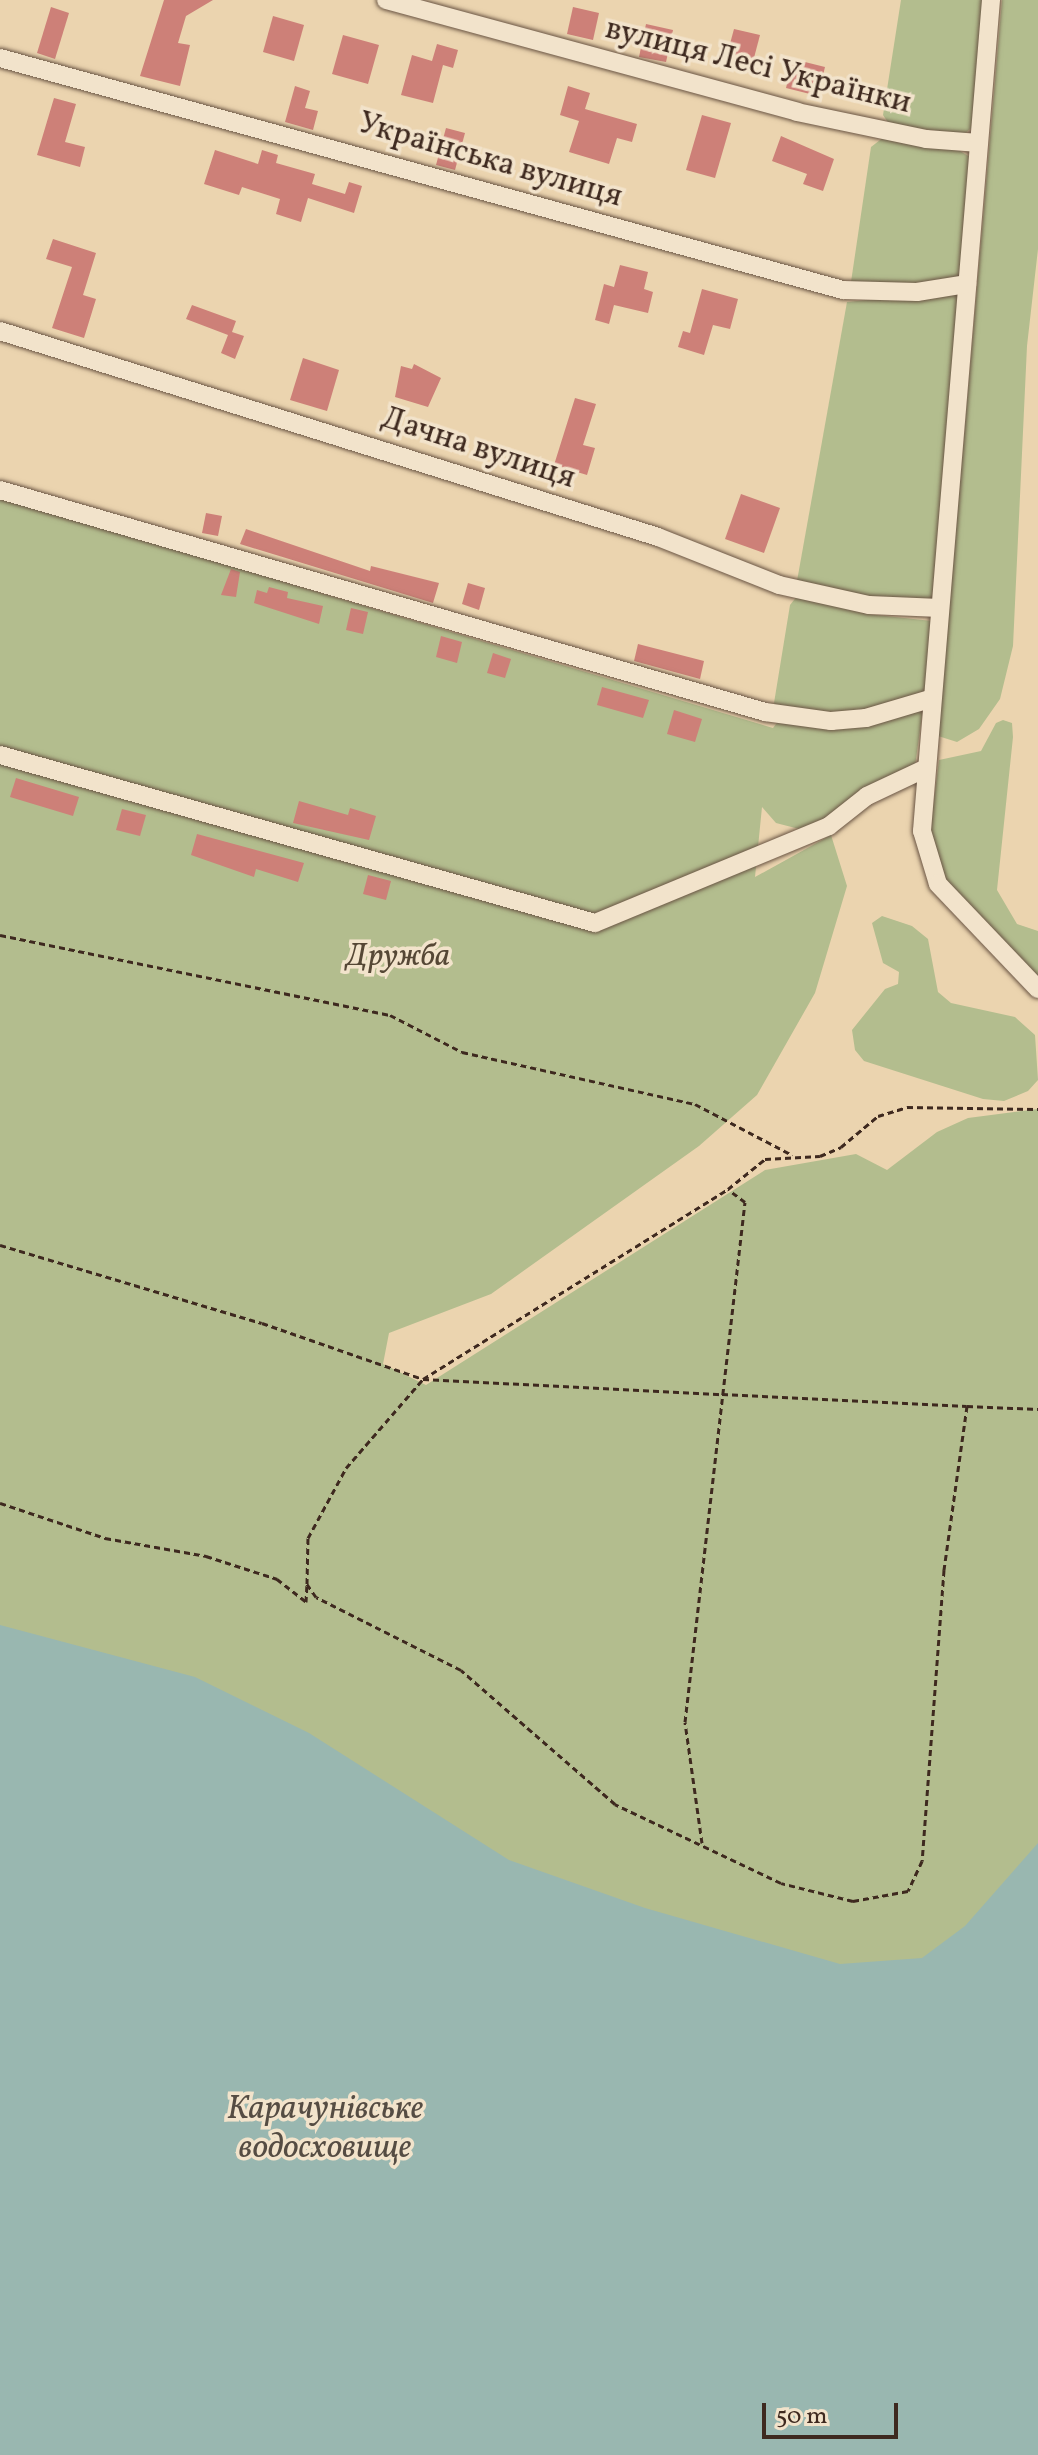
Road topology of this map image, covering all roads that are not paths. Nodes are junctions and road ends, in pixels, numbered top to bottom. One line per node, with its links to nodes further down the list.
1 (386, 0): 4 (street, вулиця Лесі Українки)
2 (991, 0): 4 (street)
3 (0, 58): 5 (street, Українська вулиця)
4 (979, 143): 5 (street)
5 (967, 284): 8 (street)
6 (0, 331): 8 (street, Дачна вулиця)
7 (0, 490): 9 (street)
8 (940, 608): 9 (street)
9 (930, 699): 11 (street)
10 (0, 755): 11 (street)
11 (924, 769): 12 (street)
12 (1038, 989)

